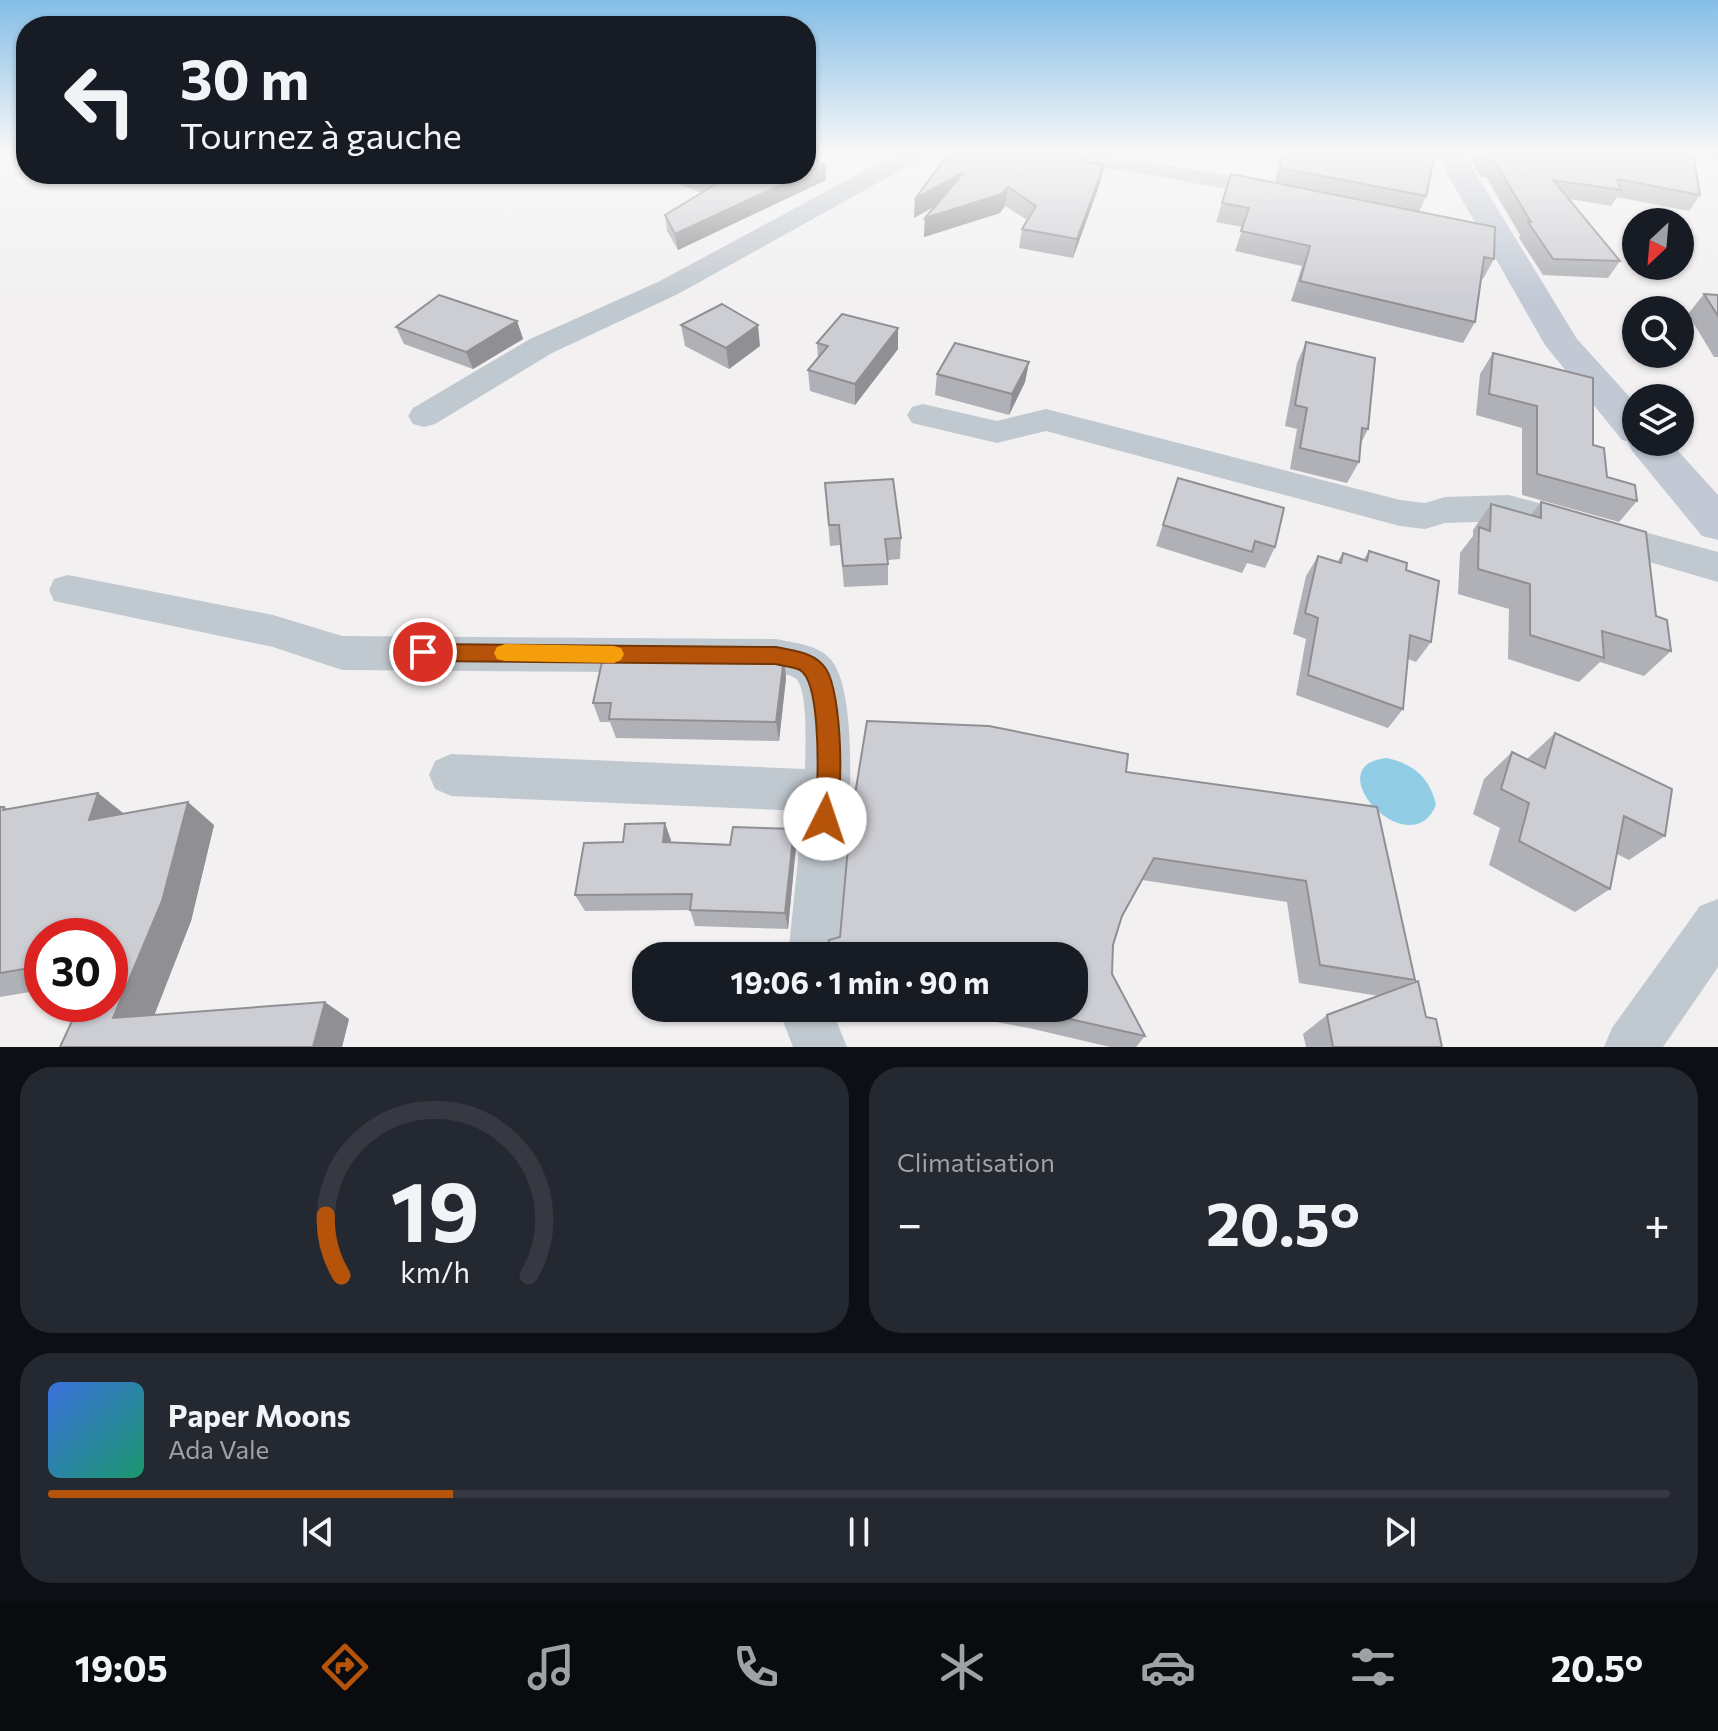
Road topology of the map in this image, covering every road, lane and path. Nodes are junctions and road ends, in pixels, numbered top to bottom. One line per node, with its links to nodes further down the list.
1 (824, 203): 5 (street)
2 (1472, 203): 3 (street)
3 (1622, 414)
4 (923, 415): 8 (street)
5 (424, 416)
6 (1659, 456): 7 (street)
7 (1718, 524)
8 (1718, 567)
9 (68, 590): 11 (street)
10 (451, 775): 11 (street)
11 (828, 791): 13 (street)
12 (1718, 924): 16 (street)
13 (814, 942)
14 (809, 1022): 15 (street)
15 (820, 1047)
16 (1631, 1047)

